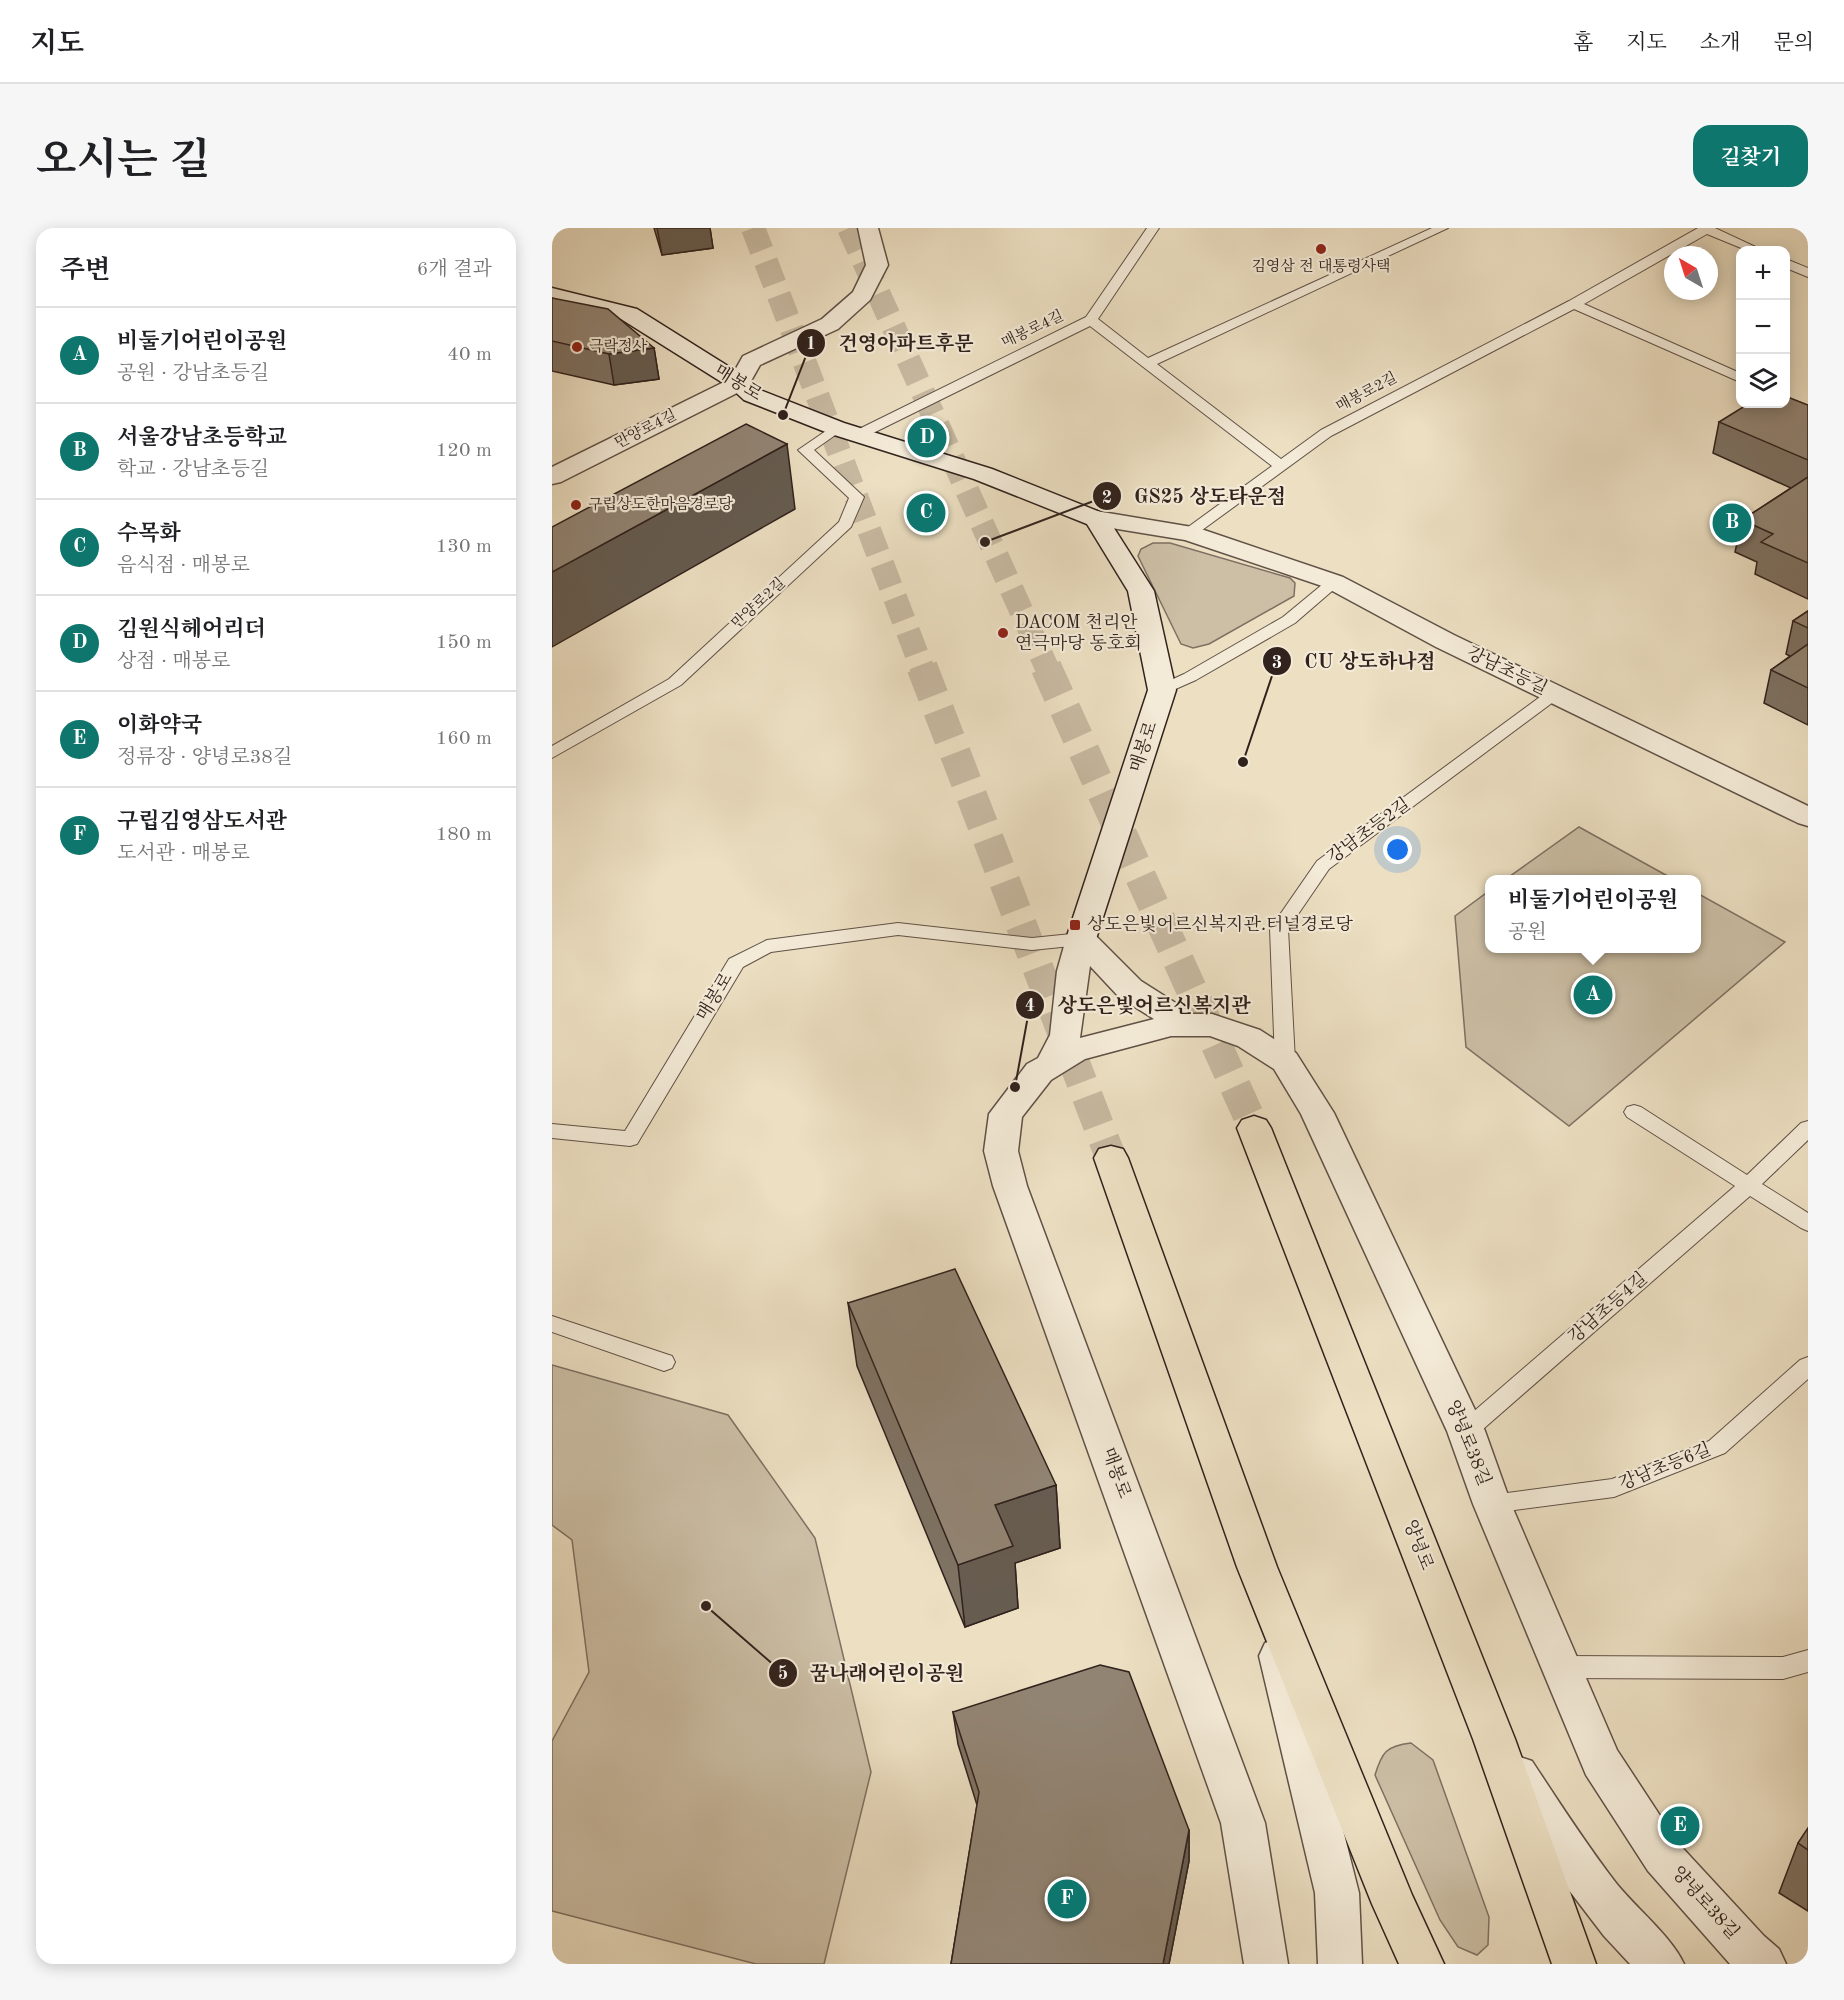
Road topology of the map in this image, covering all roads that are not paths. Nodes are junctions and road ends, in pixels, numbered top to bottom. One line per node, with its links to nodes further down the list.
1 (868, 228): 13 (street)
2 (1153, 228): 10 (lane, 매봉로4길)
3 (1442, 228): 11 (lane)
4 (1705, 229): 5 (lane); 9 (lane, 매봉로2길)
5 (1746, 246)
6 (1790, 265): 7 (lane)
7 (1808, 273)
8 (552, 295): 13 (street, 매봉로)
9 (1574, 304): 12 (lane); 15 (lane, 매봉로2길)
10 (1091, 320): 11 (lane); 14 (lane, 매봉로4길)
11 (1148, 363): 15 (lane)
12 (1736, 376)
13 (739, 383): 14 (street, 매봉로); 16 (street, 만양로4길)
14 (847, 431): 17 (street, 매봉로); 22 (lane, 만양로2길)
15 (1282, 467): 18 (lane, 매봉로2길)
16 (552, 477)
17 (1096, 519): 18 (street, 강남초등길); 20 (street, 매봉로)
18 (1189, 533): 19 (street, 강남초등길)
19 (1334, 582): 20 (lane); 21 (street, 강남초등길)
20 (1162, 690): 24 (street, 매봉로)
21 (1554, 694): 23 (street, 강남초등길); 27 (lane, 강남초등2길)
22 (552, 753)
23 (1808, 817)
24 (1081, 939): 25 (street); 28 (street); 32 (lane, 매봉로)
25 (1187, 1025): 26 (street, 양녕로38길); 27 (street, 양녕로38길)
26 (1113, 1039): 28 (street, 매봉로)
27 (1285, 1061): 39 (street, 양녕로38길)
28 (1050, 1065): 45 (street, 매봉로)
29 (1634, 1112): 34 (lane)
30 (1254, 1128): 44 (main road, 양녕로)
31 (1808, 1128): 34 (lane, 강남초등4길)
32 (552, 1131)
33 (1111, 1158): 41 (main road)
34 (1749, 1185): 35 (lane); 39 (lane, 강남초등4길)
35 (1808, 1222)
36 (552, 1324): 37 (lane)
37 (664, 1362)
38 (1808, 1366): 40 (lane, 강남초등6길)
39 (1466, 1431): 40 (street, 양녕로38길)
40 (1492, 1504): 43 (street, 양녕로38길)
41 (1257, 1566): 46 (street); 47 (main road)
42 (1808, 1661): 43 (lane)
43 (1559, 1667): 50 (street, 양녕로38길)
44 (1494, 1739): 48 (main road, 양녕로); 49 (street)
45 (1266, 1964)
46 (1340, 1964)
47 (1422, 1964)
48 (1574, 1964)
49 (1661, 1964)
50 (1763, 1964)

